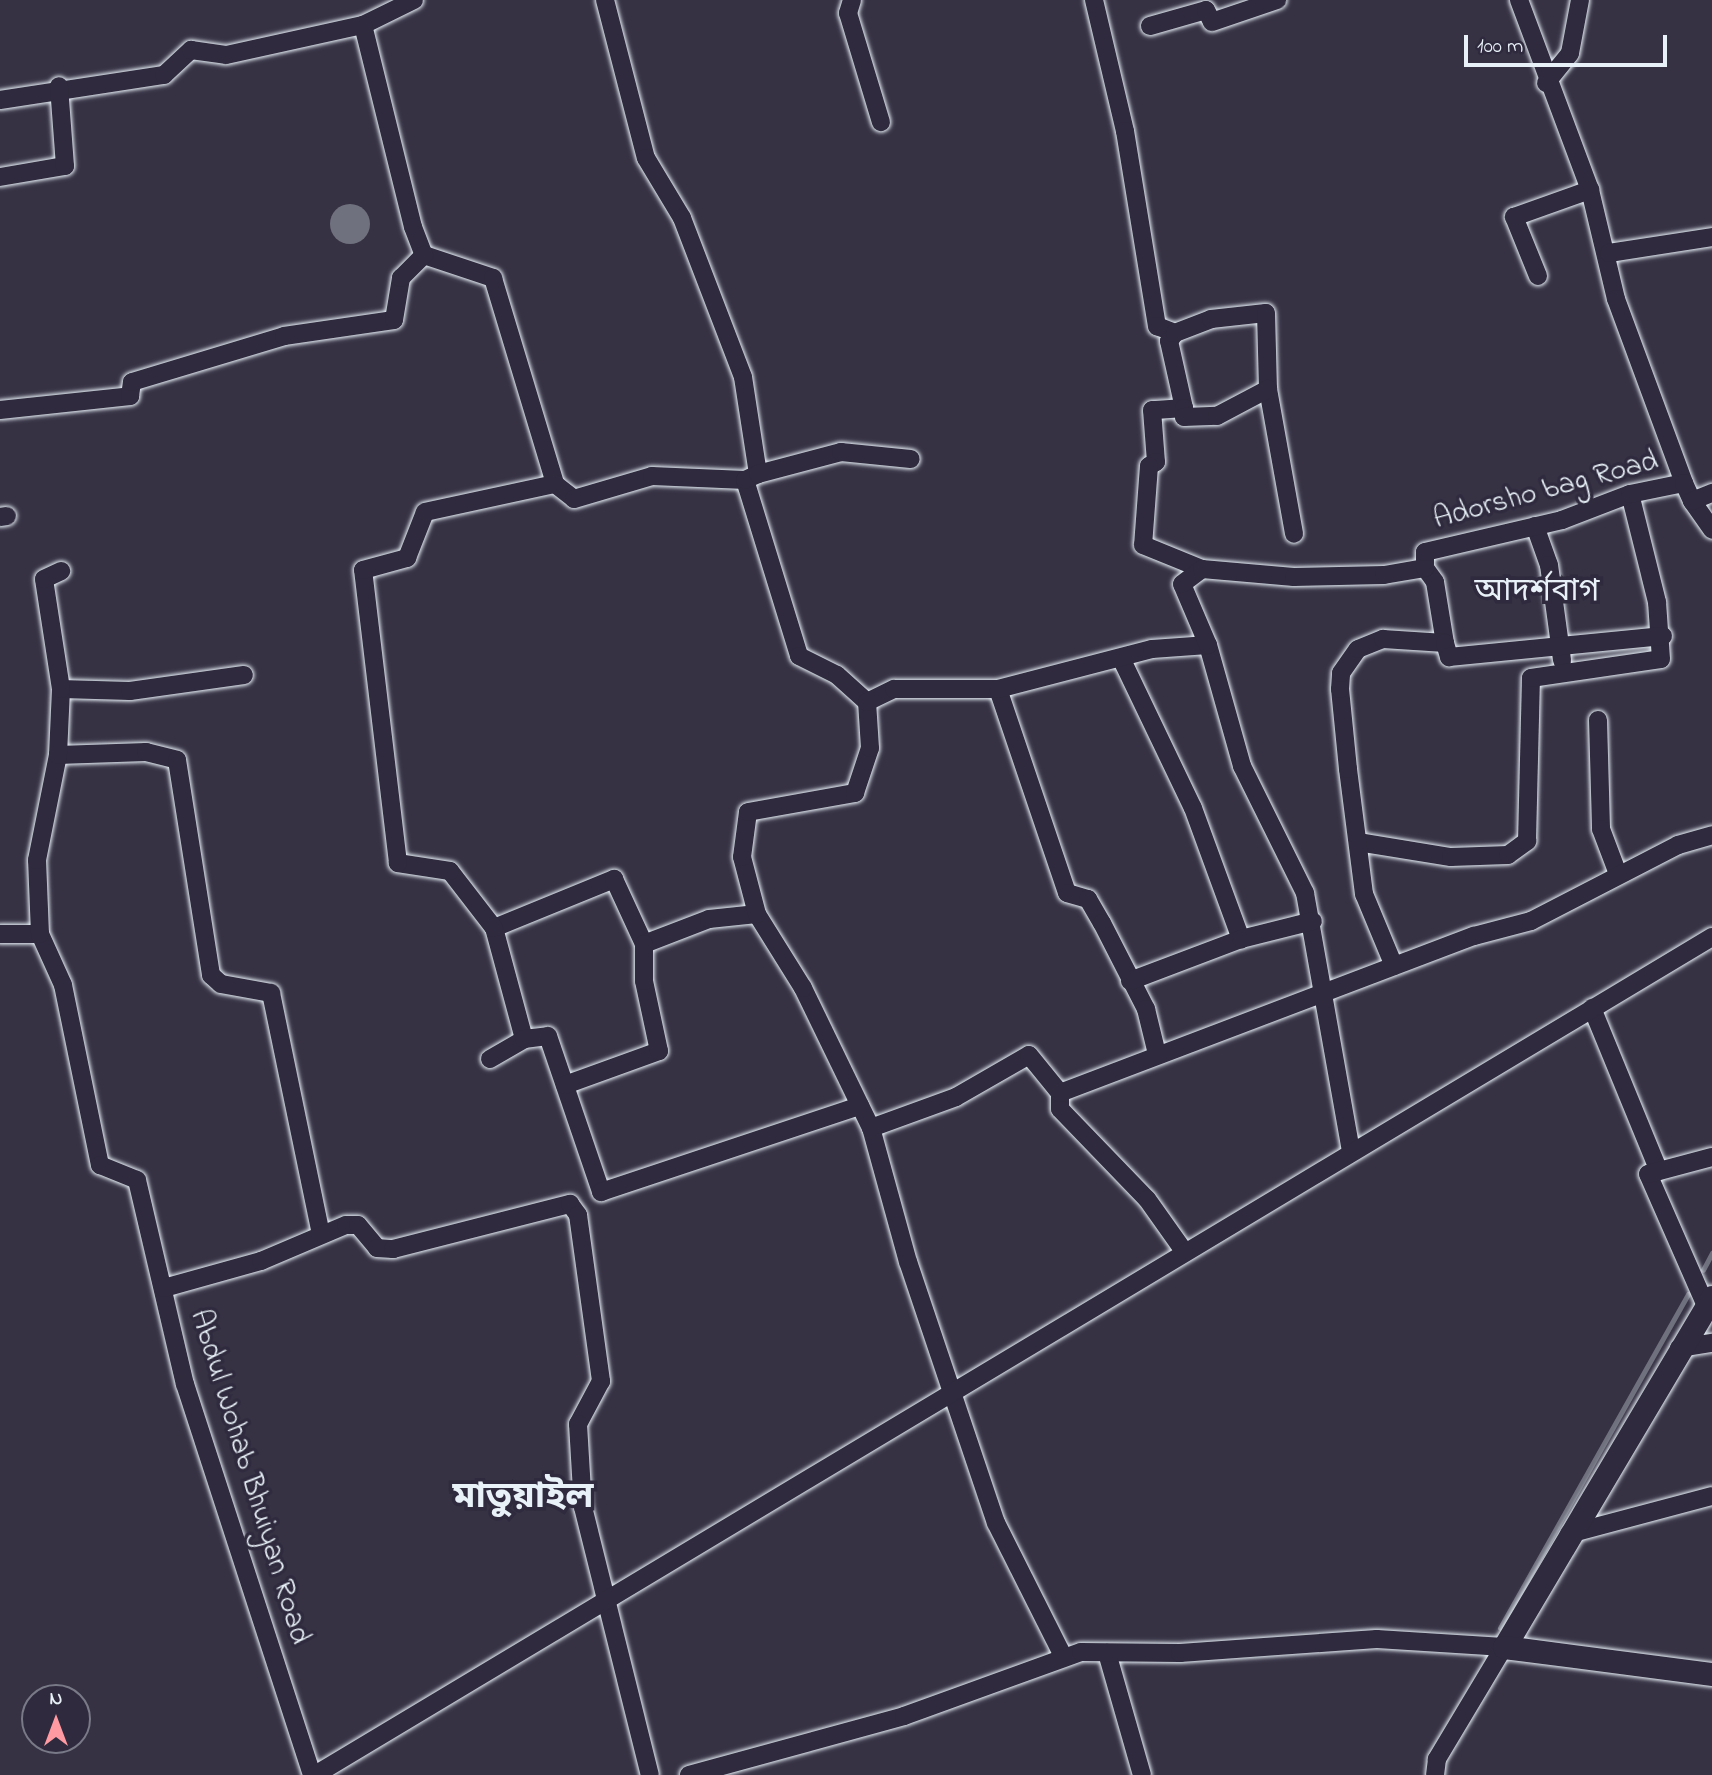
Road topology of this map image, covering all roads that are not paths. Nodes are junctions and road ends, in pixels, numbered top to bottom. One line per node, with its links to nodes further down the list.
1 (414, 0): 8 (street)
2 (605, 0): 25 (street)
3 (852, 0): 13 (street)
4 (1094, 0): 20 (street)
5 (1277, 0): 9 (street)
6 (1519, 0): 10 (street)
7 (1580, 0): 10 (street)
8 (363, 26): 11 (street); 18 (street)
9 (1150, 26)
10 (1546, 83): 15 (street)
11 (59, 86): 12 (street); 14 (street)
12 (0, 100)
13 (881, 122)
14 (0, 177)
15 (1590, 190): 17 (street); 19 (street)
16 (1712, 237): 17 (street)
17 (1609, 253): 26 (street)
18 (424, 256): 23 (street); 27 (street)
19 (1538, 276)
20 (1175, 333): 21 (street); 22 (street)
21 (1268, 389): 22 (street); 33 (street)
22 (1184, 408): 35 (street, Adorsho bag Road)
23 (0, 410)
24 (911, 459): 25 (street)
25 (751, 477): 27 (street); 46 (street)
26 (1684, 483): 28 (street, Adorsho bag Road); 30 (street, Adorsho bag Road)
27 (555, 484): 54 (street)
28 (1630, 494): 31 (street, Adorsho bag Road); 37 (street)
29 (1712, 494): 30 (street, Adorsho bag Road)
30 (1692, 501): 32 (street)
31 (1535, 526): 34 (street, Adorsho bag Road); 40 (street)
32 (1712, 530)
33 (1294, 534)
34 (1425, 568): 35 (street, Adorsho bag Road); 38 (street)
35 (1202, 569): 39 (street)
36 (61, 571): 44 (street)
37 (1663, 636): 40 (street); 42 (street)
38 (1446, 643): 40 (street); 50 (street)
39 (1208, 645): 41 (street); 53 (street)
40 (1563, 651): 42 (street)
41 (1121, 658): 45 (street); 58 (street)
42 (1561, 674): 50 (street)
43 (244, 675): 44 (street)
44 (61, 689): 48 (street)
45 (998, 689): 46 (street); 61 (street)
46 (867, 702): 52 (street)
47 (1598, 720): 51 (street)
48 (58, 755): 56 (street); 74 (street)
49 (1712, 835): 51 (street)
50 (1358, 842): 60 (street)
51 (1618, 874): 60 (street)
52 (757, 914): 59 (street); 69 (street)
53 (1313, 921): 58 (street); 62 (street)
54 (494, 928): 59 (street); 64 (street)
55 (0, 934): 56 (street)
56 (40, 934): 76 (street, Abdul Wohab Bhuiyan Road)
57 (1712, 937): 63 (street)
58 (1241, 939): 61 (street)
59 (643, 944): 67 (street)
60 (1394, 966): 62 (street)
61 (1130, 981): 65 (street)
62 (1323, 998): 65 (street); 71 (street)
63 (1592, 1008): 71 (street); 73 (street)
64 (524, 1039): 66 (street); 67 (street)
65 (1157, 1054): 68 (street)
66 (490, 1059)
67 (565, 1085): 69 (street)
68 (1060, 1093): 70 (street); 75 (street)
69 (860, 1106): 70 (street)
70 (871, 1128): 80 (street)
71 (1351, 1151): 75 (street)
72 (1712, 1157): 73 (street)
73 (1659, 1171): 77 (street)
74 (321, 1234): 76 (street); 83 (street)
75 (1184, 1251): 80 (street)
76 (164, 1288): 88 (street, Abdul Wohab Bhuiyan Road)
77 (1709, 1301): 79 (main road)
78 (1712, 1343): 79 (street)
79 (1679, 1348): 82 (main road)
80 (954, 1397): 83 (street); 86 (street)
81 (1712, 1496): 82 (street)
82 (1569, 1534): 84 (main road)
83 (604, 1598): 88 (street); 89 (street)
84 (1504, 1647): 85 (street); 87 (main road); 92 (street)
85 (1107, 1653): 86 (street); 91 (street)
86 (1063, 1656): 90 (street)
87 (1712, 1674)
88 (314, 1775)
89 (650, 1775)
90 (689, 1775)
91 (1142, 1775)
92 (1435, 1775)

